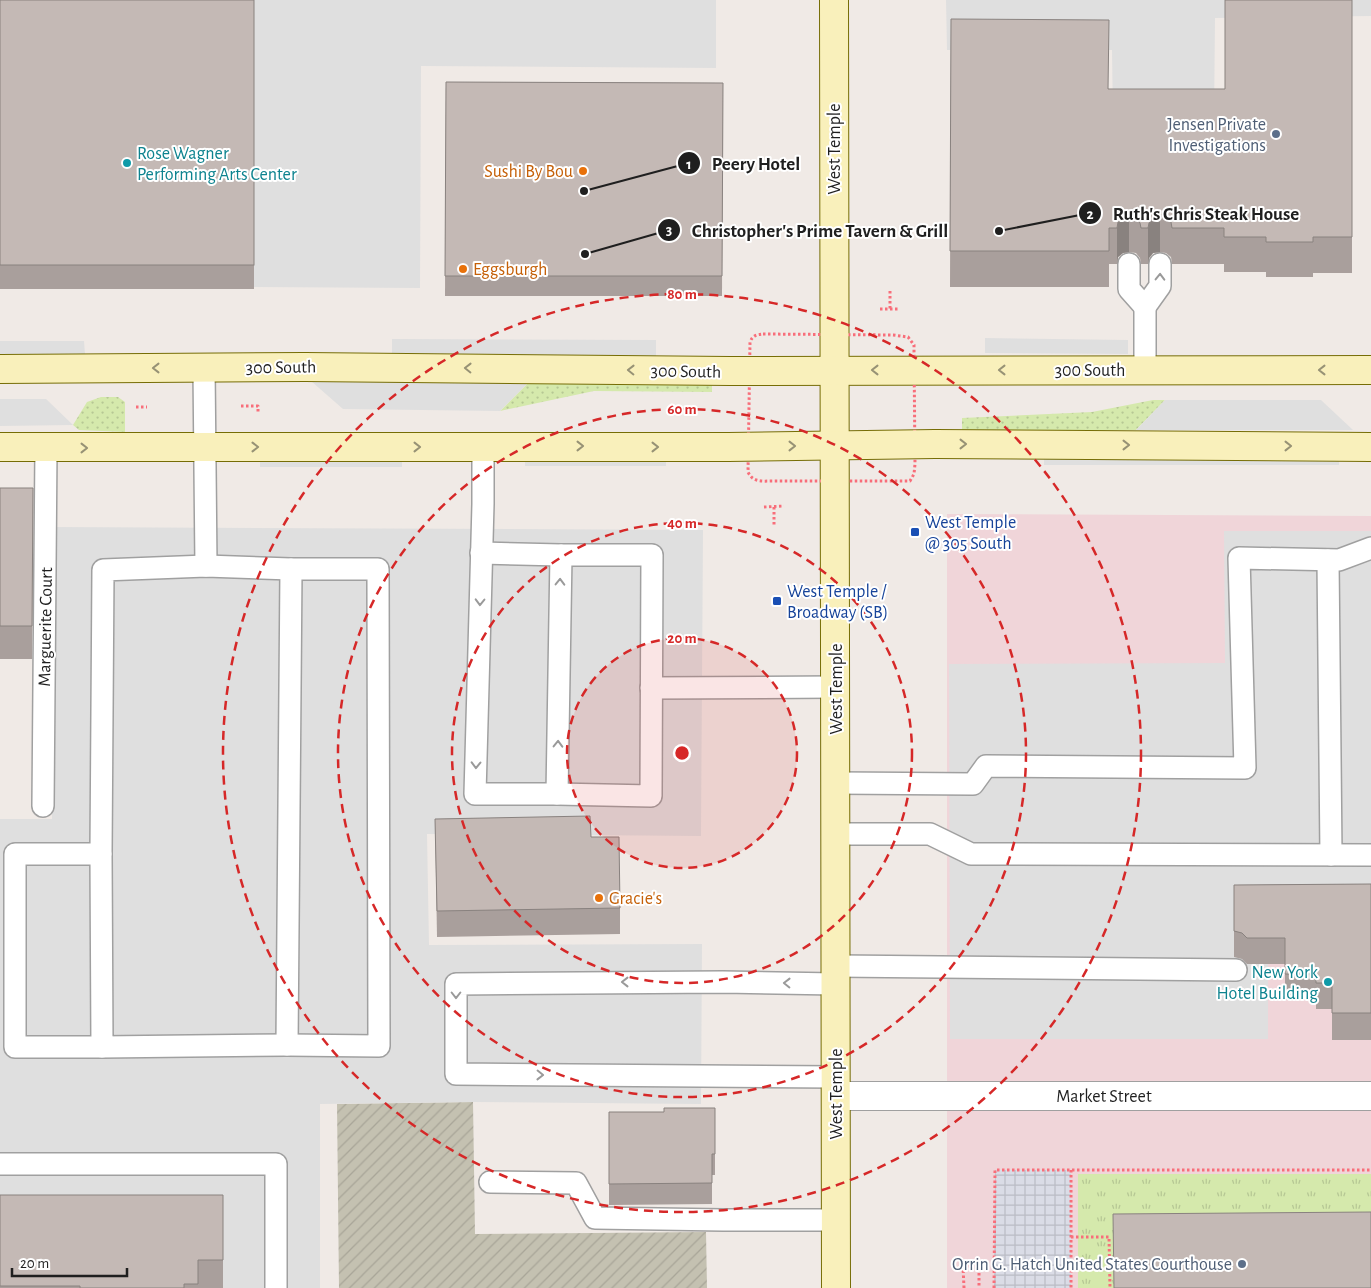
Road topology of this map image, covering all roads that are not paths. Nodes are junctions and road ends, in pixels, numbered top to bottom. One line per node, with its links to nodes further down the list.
1 (834, 0): 7 (street, West Temple)
2 (1129, 264): 4 (lane)
3 (1160, 264): 4 (lane, one-way to 3)
4 (1145, 307): 8 (lane)
5 (204, 368): 6 (street, 300 South, one-way to 6); 7 (street, 300 South, one-way to 5); 15 (lane)
6 (0, 369)
7 (835, 370): 8 (street, 300 South, one-way to 7); 10 (street, West Temple)
8 (1145, 370): 9 (street, 300 South, one-way to 8)
9 (1371, 370)
10 (836, 446): 12 (street, one-way to 10); 13 (street, one-way to 13); 22 (street, West Temple)
11 (0, 447): 14 (street)
12 (483, 447): 15 (street, one-way to 12); 17 (lane)
13 (1371, 447)
14 (46, 448): 15 (street, one-way to 15); 26 (lane, Marguerite Court)
15 (206, 448): 20 (lane)
16 (1371, 548): 19 (lane)
17 (481, 553): 18 (lane); 25 (lane, one-way to 25)
18 (561, 555): 23 (lane); 25 (lane, one-way to 18)
19 (1328, 560): 24 (lane); 29 (lane)
20 (206, 566): 21 (lane); 28 (lane)
21 (291, 569): 33 (lane); 33 (lane)
22 (836, 687): 23 (lane); 24 (street, West Temple)
23 (651, 688): 25 (lane)
24 (836, 783): 27 (street, West Temple)
25 (557, 794)
26 (43, 806)
27 (836, 834): 29 (lane); 32 (street, West Temple)
28 (101, 854): 34 (lane); 34 (lane)
29 (1331, 855): 30 (lane)
30 (1371, 855)
31 (1236, 970): 32 (lane)
32 (836, 975): 35 (street, West Temple); 35 (lane, one-way to 35)
33 (287, 1045): 34 (lane)
34 (102, 1047)
35 (836, 1087): 36 (street, Market Street); 39 (street, West Temple)
36 (1371, 1096)
37 (0, 1164): 40 (lane)
38 (490, 1182): 39 (lane)
39 (836, 1220): 41 (street, West Temple)
40 (276, 1288)
41 (836, 1288)

